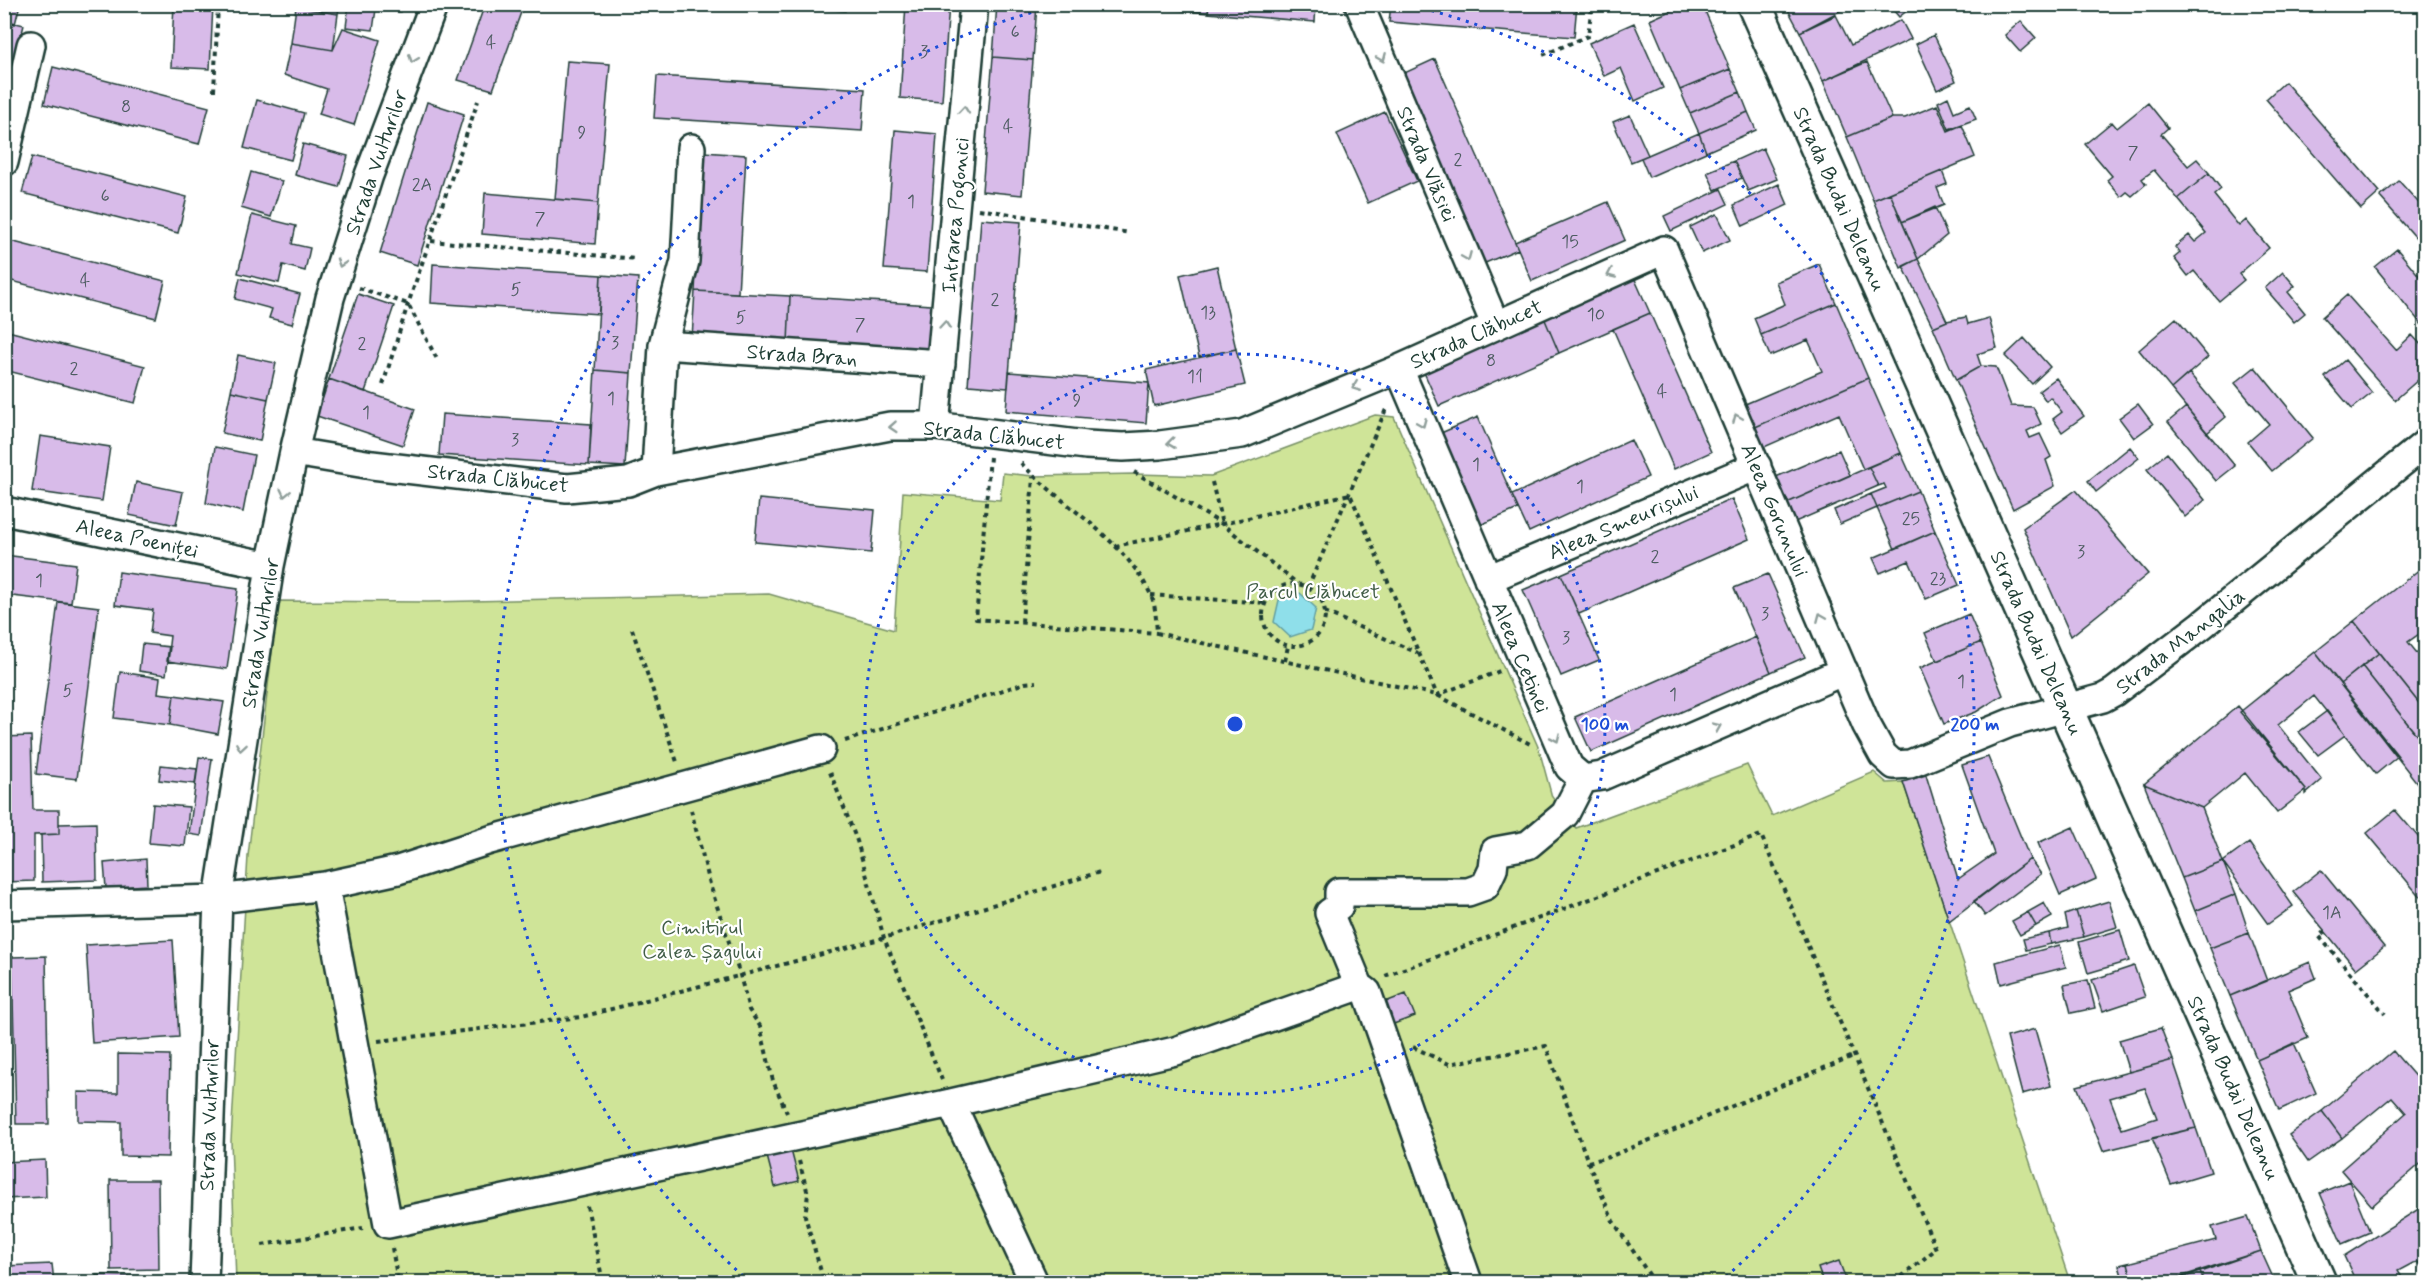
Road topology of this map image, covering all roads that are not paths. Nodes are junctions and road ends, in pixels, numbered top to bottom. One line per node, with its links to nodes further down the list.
1 (434, 4): 15 (street, Strada Vulturilor, one-way to 15)
2 (974, 4): 11 (street, Intrarea Pogonici, one-way to 2)
3 (1359, 4): 9 (street, Strada Vlăsiei, one-way to 9)
4 (1754, 4): 22 (main road, Strada Budai Deleanu)
5 (31, 45): 7 (street)
6 (691, 148): 10 (street)
7 (4, 162)
8 (1664, 250): 9 (street, Strada Clăbucet, one-way to 9); 16 (street, Aleea Gorunului, one-way to 8)
9 (1495, 324): 12 (street, Strada Clăbucet)
10 (663, 345): 11 (street, Strada Bran); 17 (street)
11 (941, 364): 13 (street, Intrarea Pogonici)
12 (1399, 369): 13 (street, Strada Clăbucet, one-way to 13); 20 (street, Aleea Cetinei, one-way to 20)
13 (935, 426): 17 (street, Strada Clăbucet, one-way to 17)
14 (2426, 443): 22 (street, Strada Mangalia)
15 (294, 452): 17 (street, Strada Clăbucet); 19 (street, Strada Vulturilor, one-way to 19)
16 (1757, 466): 20 (street, Aleea Smeurișului); 21 (street, Aleea Gorunului, one-way to 16)
17 (656, 471)
18 (4, 511): 19 (street, Aleea Poeniței)
19 (270, 566): 27 (street, Strada Vulturilor, one-way to 27)
20 (1488, 579): 25 (street, Aleea Cetinei, one-way to 25)
21 (1844, 671): 24 (street, Aleea Gorunului); 25 (street, one-way to 21)
22 (2066, 708): 24 (street, Strada Mangalia); 34 (main road, Strada Budai Deleanu)
23 (821, 749): 26 (street)
24 (1894, 765)
25 (1576, 773): 29 (street)
26 (325, 886): 27 (street); 30 (street)
27 (218, 899): 28 (street); 31 (street, Strada Vulturilor)
28 (4, 905)
29 (1359, 986): 30 (street); 33 (street)
30 (951, 1103): 32 (street)
31 (204, 1282)
32 (1034, 1282)
33 (1468, 1282)
34 (2319, 1282)

